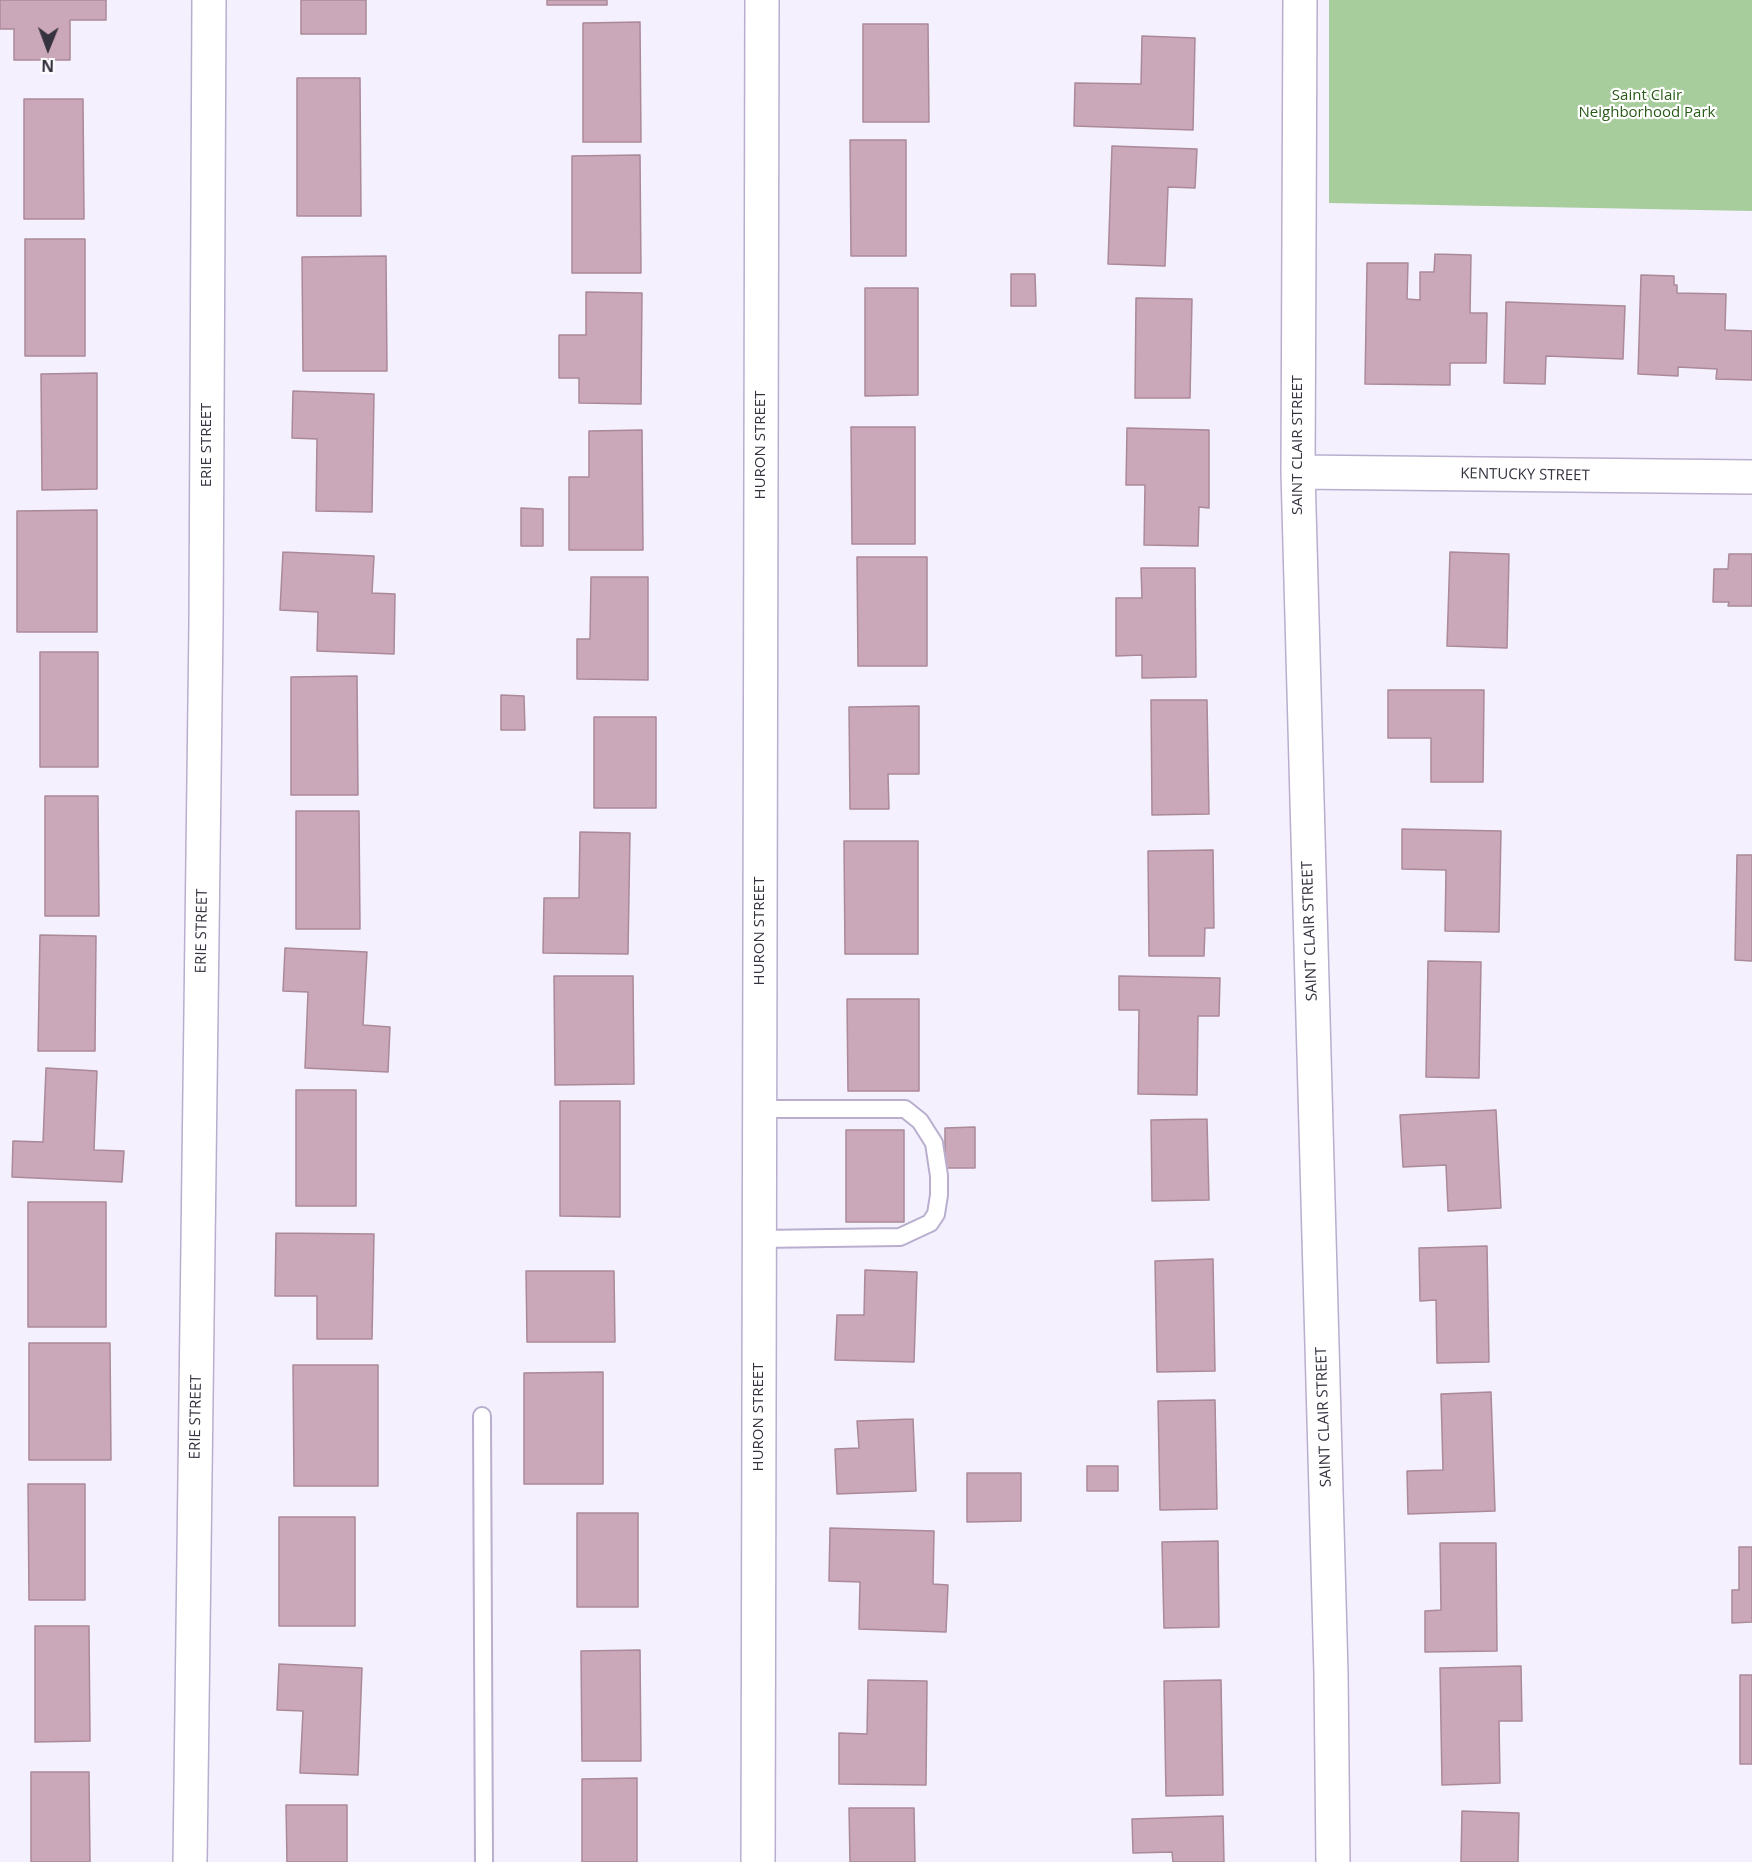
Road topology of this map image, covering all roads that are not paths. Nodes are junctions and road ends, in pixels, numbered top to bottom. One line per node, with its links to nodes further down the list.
1 (209, 0): 9 (street, ERIE STREET)
2 (762, 0): 6 (street, HURON STREET)
3 (1299, 0): 4 (street, SAINT CLAIR STREET)
4 (1298, 472): 5 (street, KENTUCKY STREET); 12 (street, SAINT CLAIR STREET)
5 (1752, 477)
6 (760, 1109): 7 (street, HURON STREET); 7 (lane)
7 (760, 1239): 11 (street, HURON STREET)
8 (482, 1416): 10 (lane)
9 (190, 1862)
10 (484, 1862)
11 (758, 1862)
12 (1333, 1862)

